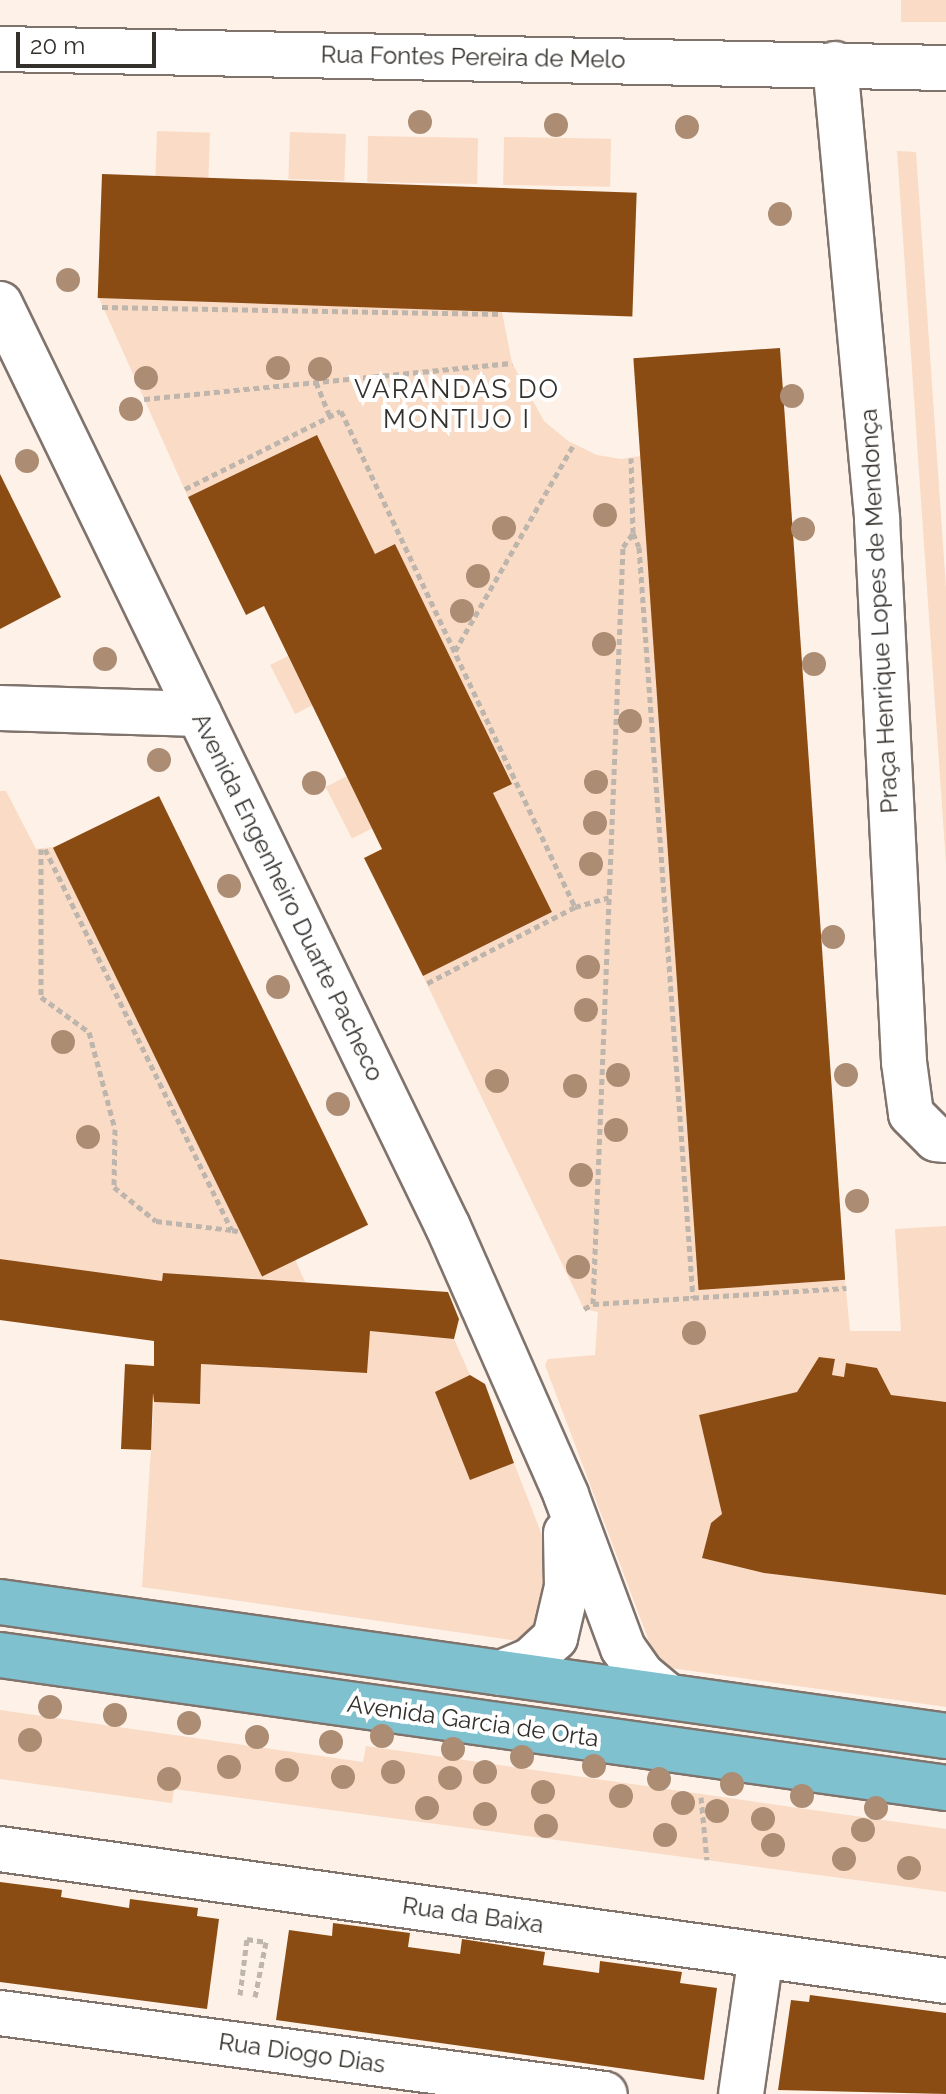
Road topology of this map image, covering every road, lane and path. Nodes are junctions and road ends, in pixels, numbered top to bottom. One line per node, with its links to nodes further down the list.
1 (0, 49): 2 (street, Rua Fontes Pereira de Melo)
2 (835, 64): 3 (street, Rua Fontes Pereira de Melo); 21 (street, Praça Henrique Lopes de Mendonça)
3 (946, 68)
4 (0, 304): 17 (street, Avenida Engenheiro Duarte Pacheco)
5 (102, 307): 6 (path)
6 (502, 314)
7 (512, 363): 8 (path)
8 (316, 382): 9 (path); 10 (path)
9 (144, 399)
10 (330, 417): 13 (path); 15 (path)
11 (574, 444): 15 (path)
12 (631, 458): 14 (path)
13 (185, 489)
14 (633, 533): 18 (path); 25 (path)
15 (455, 652): 19 (path)
16 (0, 708): 17 (street)
17 (199, 714): 28 (street, Avenida Engenheiro Duarte Pacheco)
18 (609, 897): 19 (path); 26 (path)
19 (575, 907): 20 (path)
20 (426, 984)
21 (946, 1140)
22 (232, 1230): 22 (path); 23 (path)
23 (241, 1232)
24 (846, 1288): 25 (path)
25 (693, 1298): 26 (path)
26 (593, 1304): 27 (path)
27 (584, 1309)
28 (566, 1495): 31 (street, Avenida Engenheiro Duarte Pacheco); 32 (street, Avenida Engenheiro Duarte Pacheco)
29 (0, 1602): 31 (main road)
30 (0, 1655): 34 (main road, Avenida Garcia de Orta)
31 (501, 1673): 32 (main road)
32 (666, 1695): 33 (main road)
33 (946, 1736)
34 (946, 1788)
35 (701, 1794): 37 (path)
36 (0, 1849): 38 (street, Rua da Baixa)
37 (707, 1860)
38 (761, 1955): 39 (street, Rua da Baixa); 44 (street)
39 (946, 1981)
40 (229, 1993): 41 (path)
41 (240, 1995): 41 (path)
42 (0, 2013): 43 (street, Rua Diogo Dias)
43 (605, 2094)
44 (741, 2094)

